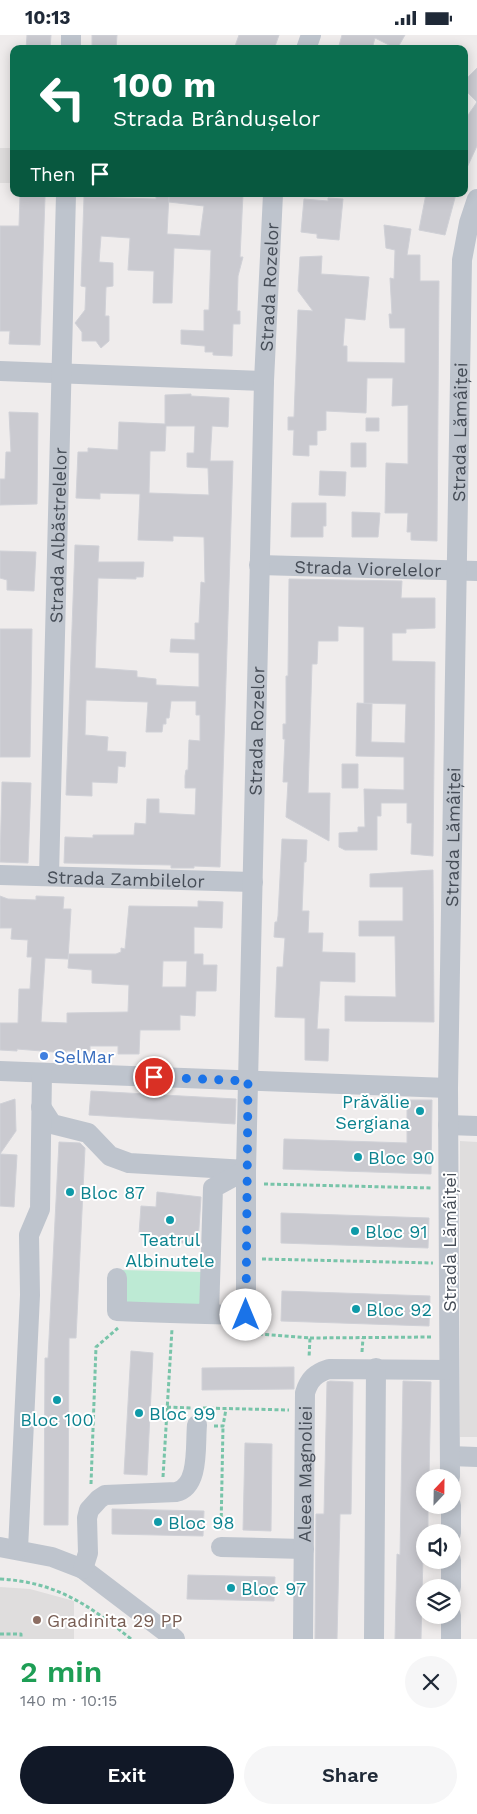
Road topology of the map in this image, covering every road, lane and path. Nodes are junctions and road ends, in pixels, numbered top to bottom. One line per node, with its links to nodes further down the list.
1 (66, 197): 5 (street, Strada Albăstrelelor)
2 (273, 197): 6 (street, Strada Rozelor)
3 (477, 199): 8 (street, Strada Lămâiței)
4 (0, 371): 5 (street)
5 (61, 374): 6 (street); 11 (street, Strada Albăstrelelor)
6 (264, 381): 7 (street, Strada Rozelor)
7 (259, 565): 8 (street, Strada Viorelelor); 12 (street, Strada Rozelor)
8 (456, 571): 9 (street, Strada Viorelelor); 16 (street, Strada Lămâiței)
9 (477, 571)
10 (0, 875): 11 (street, Strada Zambilelor)
11 (49, 876): 12 (street, Strada Zambilelor)
12 (253, 883): 15 (street, Strada Rozelor)
13 (0, 1071): 14 (street)
14 (42, 1073): 15 (street); 17 (street)
15 (248, 1081): 16 (street); 20 (street, Strada Rozelor)
16 (448, 1089): 18 (street, Strada Lămâiței)
17 (42, 1107): 20 (street); 44 (street)
18 (448, 1125): 19 (street); 21 (street, Strada Lămâiței)
19 (477, 1126)
20 (245, 1177): 21 (path); 22 (street, Strada Rozelor); 27 (street)
21 (448, 1188): 23 (street, Strada Lămâiței)
22 (246, 1258): 23 (path); 28 (street, Strada Rozelor)
23 (449, 1263): 29 (street, Strada Lămâiței)
24 (117, 1278): 25 (street)
25 (135, 1312): 26 (street); 42 (path)
26 (172, 1313): 27 (street); 34 (path)
27 (209, 1314): 28 (street)
28 (246, 1315): 30 (path)
29 (449, 1337): 30 (path); 32 (street, Strada Lămâiței)
30 (310, 1338): 33 (path)
31 (376, 1368): 32 (street, Aleea Magnoliei); 33 (street, Aleea Magnoliei); 54 (street)
32 (450, 1370): 38 (street, Strada Lămâiței)
33 (308, 1383): 35 (street, Aleea Magnoliei)
34 (167, 1407): 35 (path); 41 (path)
35 (305, 1411): 45 (street, Aleea Magnoliei)
36 (197, 1425): 41 (street)
37 (223, 1426): 43 (path)
38 (450, 1456): 39 (street); 40 (street, Strada Lămâiței)
39 (477, 1457)
40 (450, 1469)
41 (162, 1493): 42 (street)
42 (90, 1510): 46 (street)
43 (221, 1547): 45 (street)
44 (9, 1548): 46 (street)
45 (304, 1549): 53 (street, Aleea Magnoliei)
46 (83, 1569): 52 (street)
47 (0, 1579): 51 (path)
48 (451, 1624): 55 (street)
49 (0, 1633): 50 (path)
50 (21, 1639)
51 (131, 1639)
52 (175, 1639)
53 (304, 1639)
54 (374, 1639)
55 (451, 1639)

